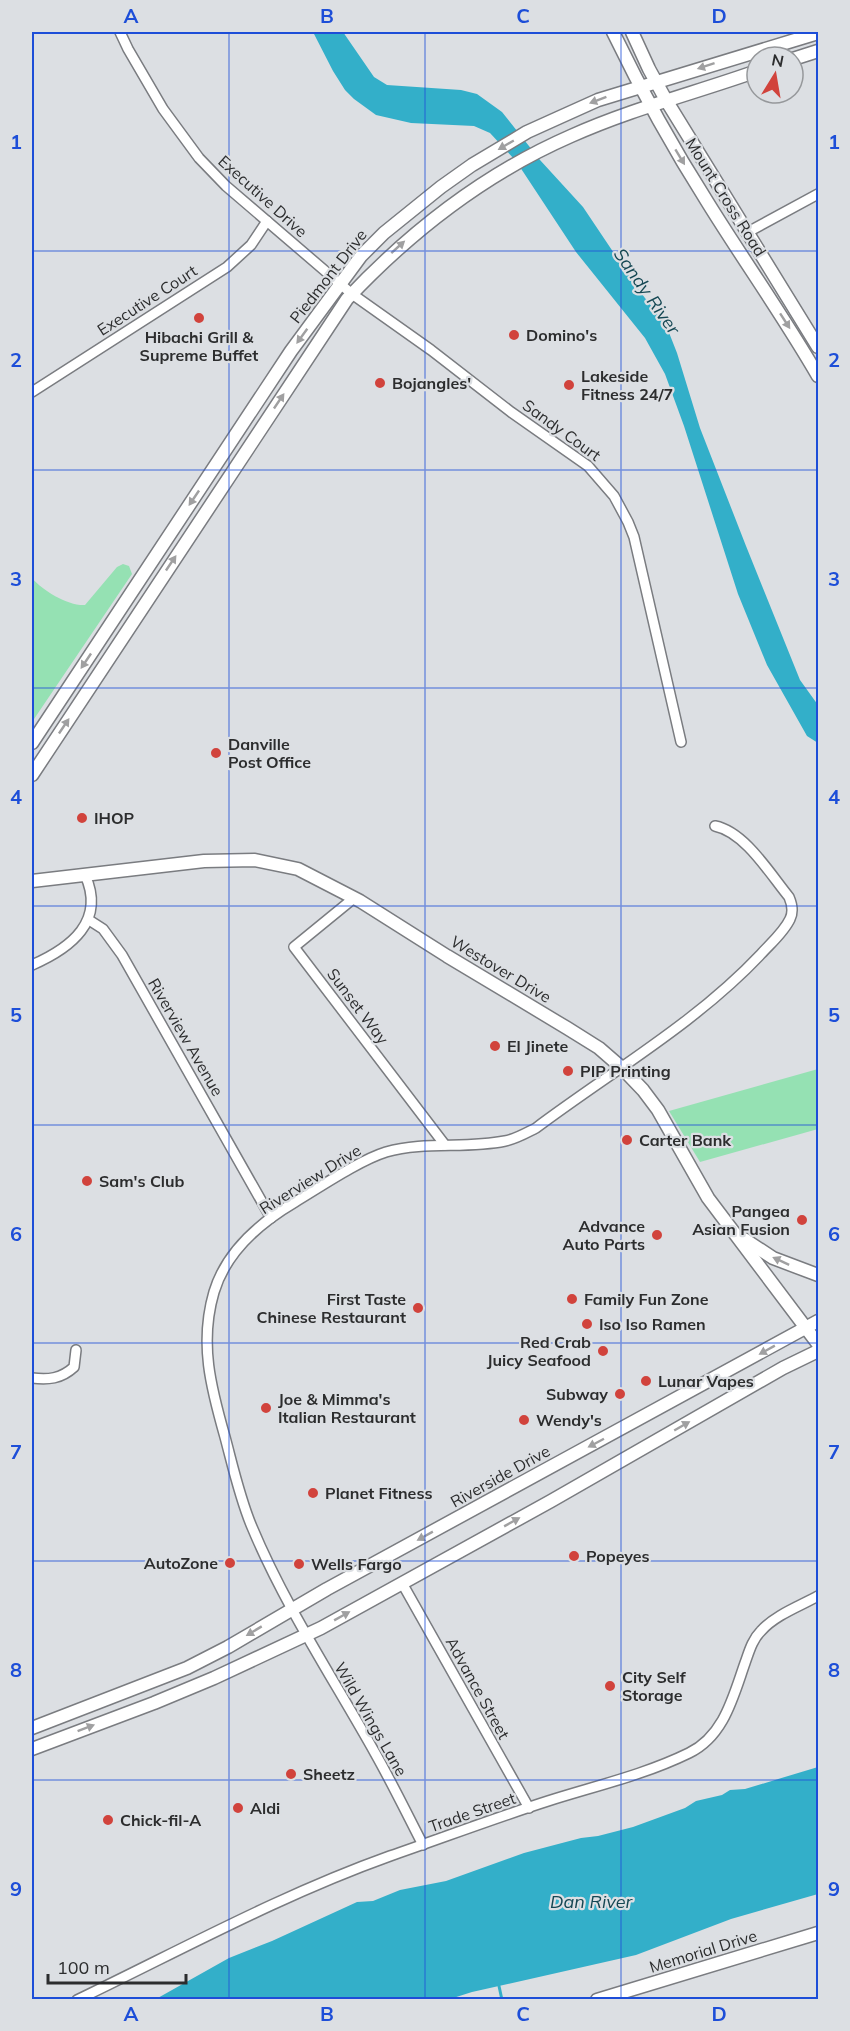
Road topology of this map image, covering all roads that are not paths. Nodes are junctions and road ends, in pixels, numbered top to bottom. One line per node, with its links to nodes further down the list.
1 (120, 32): 11 (street, Executive Drive)
2 (613, 32): 7 (main road, Mount Cross Road)
3 (633, 32): 6 (main road, Mount Cross Road)
4 (819, 33): 6 (main road, Piedmont Drive, one-way to 6)
5 (745, 75): 8 (main road, Piedmont Drive)
6 (657, 82): 7 (main road, Piedmont Drive); 8 (main road, Mount Cross Road)
7 (641, 86): 9 (main road, Mount Cross Road); 13 (main road, Piedmont Drive, one-way to 13)
8 (666, 100): 9 (main road, Piedmont Drive); 12 (main road, Mount Cross Road)
9 (651, 106): 14 (main road, Piedmont Drive, one-way to 9); 16 (main road, Mount Cross Road, one-way to 16)
10 (819, 194): 12 (street)
11 (267, 221): 13 (street, Executive Drive); 17 (street, Executive Court)
12 (748, 232): 15 (main road, Mount Cross Road)
13 (340, 283): 14 (street, Sandy Court); 19 (main road, Piedmont Drive, one-way to 19)
14 (352, 294): 18 (street, Sandy Court); 20 (main road, Piedmont Drive, one-way to 14)
15 (819, 347)
16 (819, 376)
17 (32, 392)
18 (681, 742)
19 (32, 743)
20 (32, 775)
21 (715, 826): 29 (street, Riverview Drive)
22 (32, 873): 24 (main road)
23 (85, 875): 24 (main road, Westover Drive); 26 (main road, Westover Drive); 27 (street)
24 (57, 878): 25 (main road, Westover Drive)
25 (32, 881)
26 (354, 898): 29 (main road, Westover Drive); 30 (street, Sunset Way)
27 (89, 920): 28 (street); 31 (street, Riverview Avenue)
28 (32, 965)
29 (621, 1068): 30 (street, Riverview Drive); 32 (main road, Westover Drive)
30 (445, 1145): 31 (street, Riverview Drive)
31 (271, 1218): 42 (street, Riverview Drive)
32 (736, 1233): 33 (main road, one-way to 32); 35 (main road, Westover Drive)
33 (819, 1275)
34 (819, 1321): 35 (main road, Riverside Drive)
35 (805, 1329): 36 (main road, Westover Drive); 42 (main road, Riverside Drive, one-way to 42)
36 (819, 1344)
37 (76, 1350): 39 (street)
38 (819, 1351): 40 (main road, one-way to 38)
39 (32, 1378)
40 (402, 1583): 43 (main road, one-way to 40); 46 (street, Advance Street)
41 (819, 1596): 46 (street, Trade Street)
42 (292, 1608): 43 (street, Wild Wings Lane); 44 (main road, Riverside Drive, one-way to 44)
43 (307, 1635): 45 (main road, one-way to 43); 47 (street, Wild Wings Lane)
44 (32, 1728)
45 (32, 1749)
46 (529, 1808): 47 (street, Trade Street)
47 (423, 1845): 49 (street, Trade Street)
48 (819, 1933): 50 (main road, Memorial Drive)
49 (77, 2000)
50 (597, 2000)

